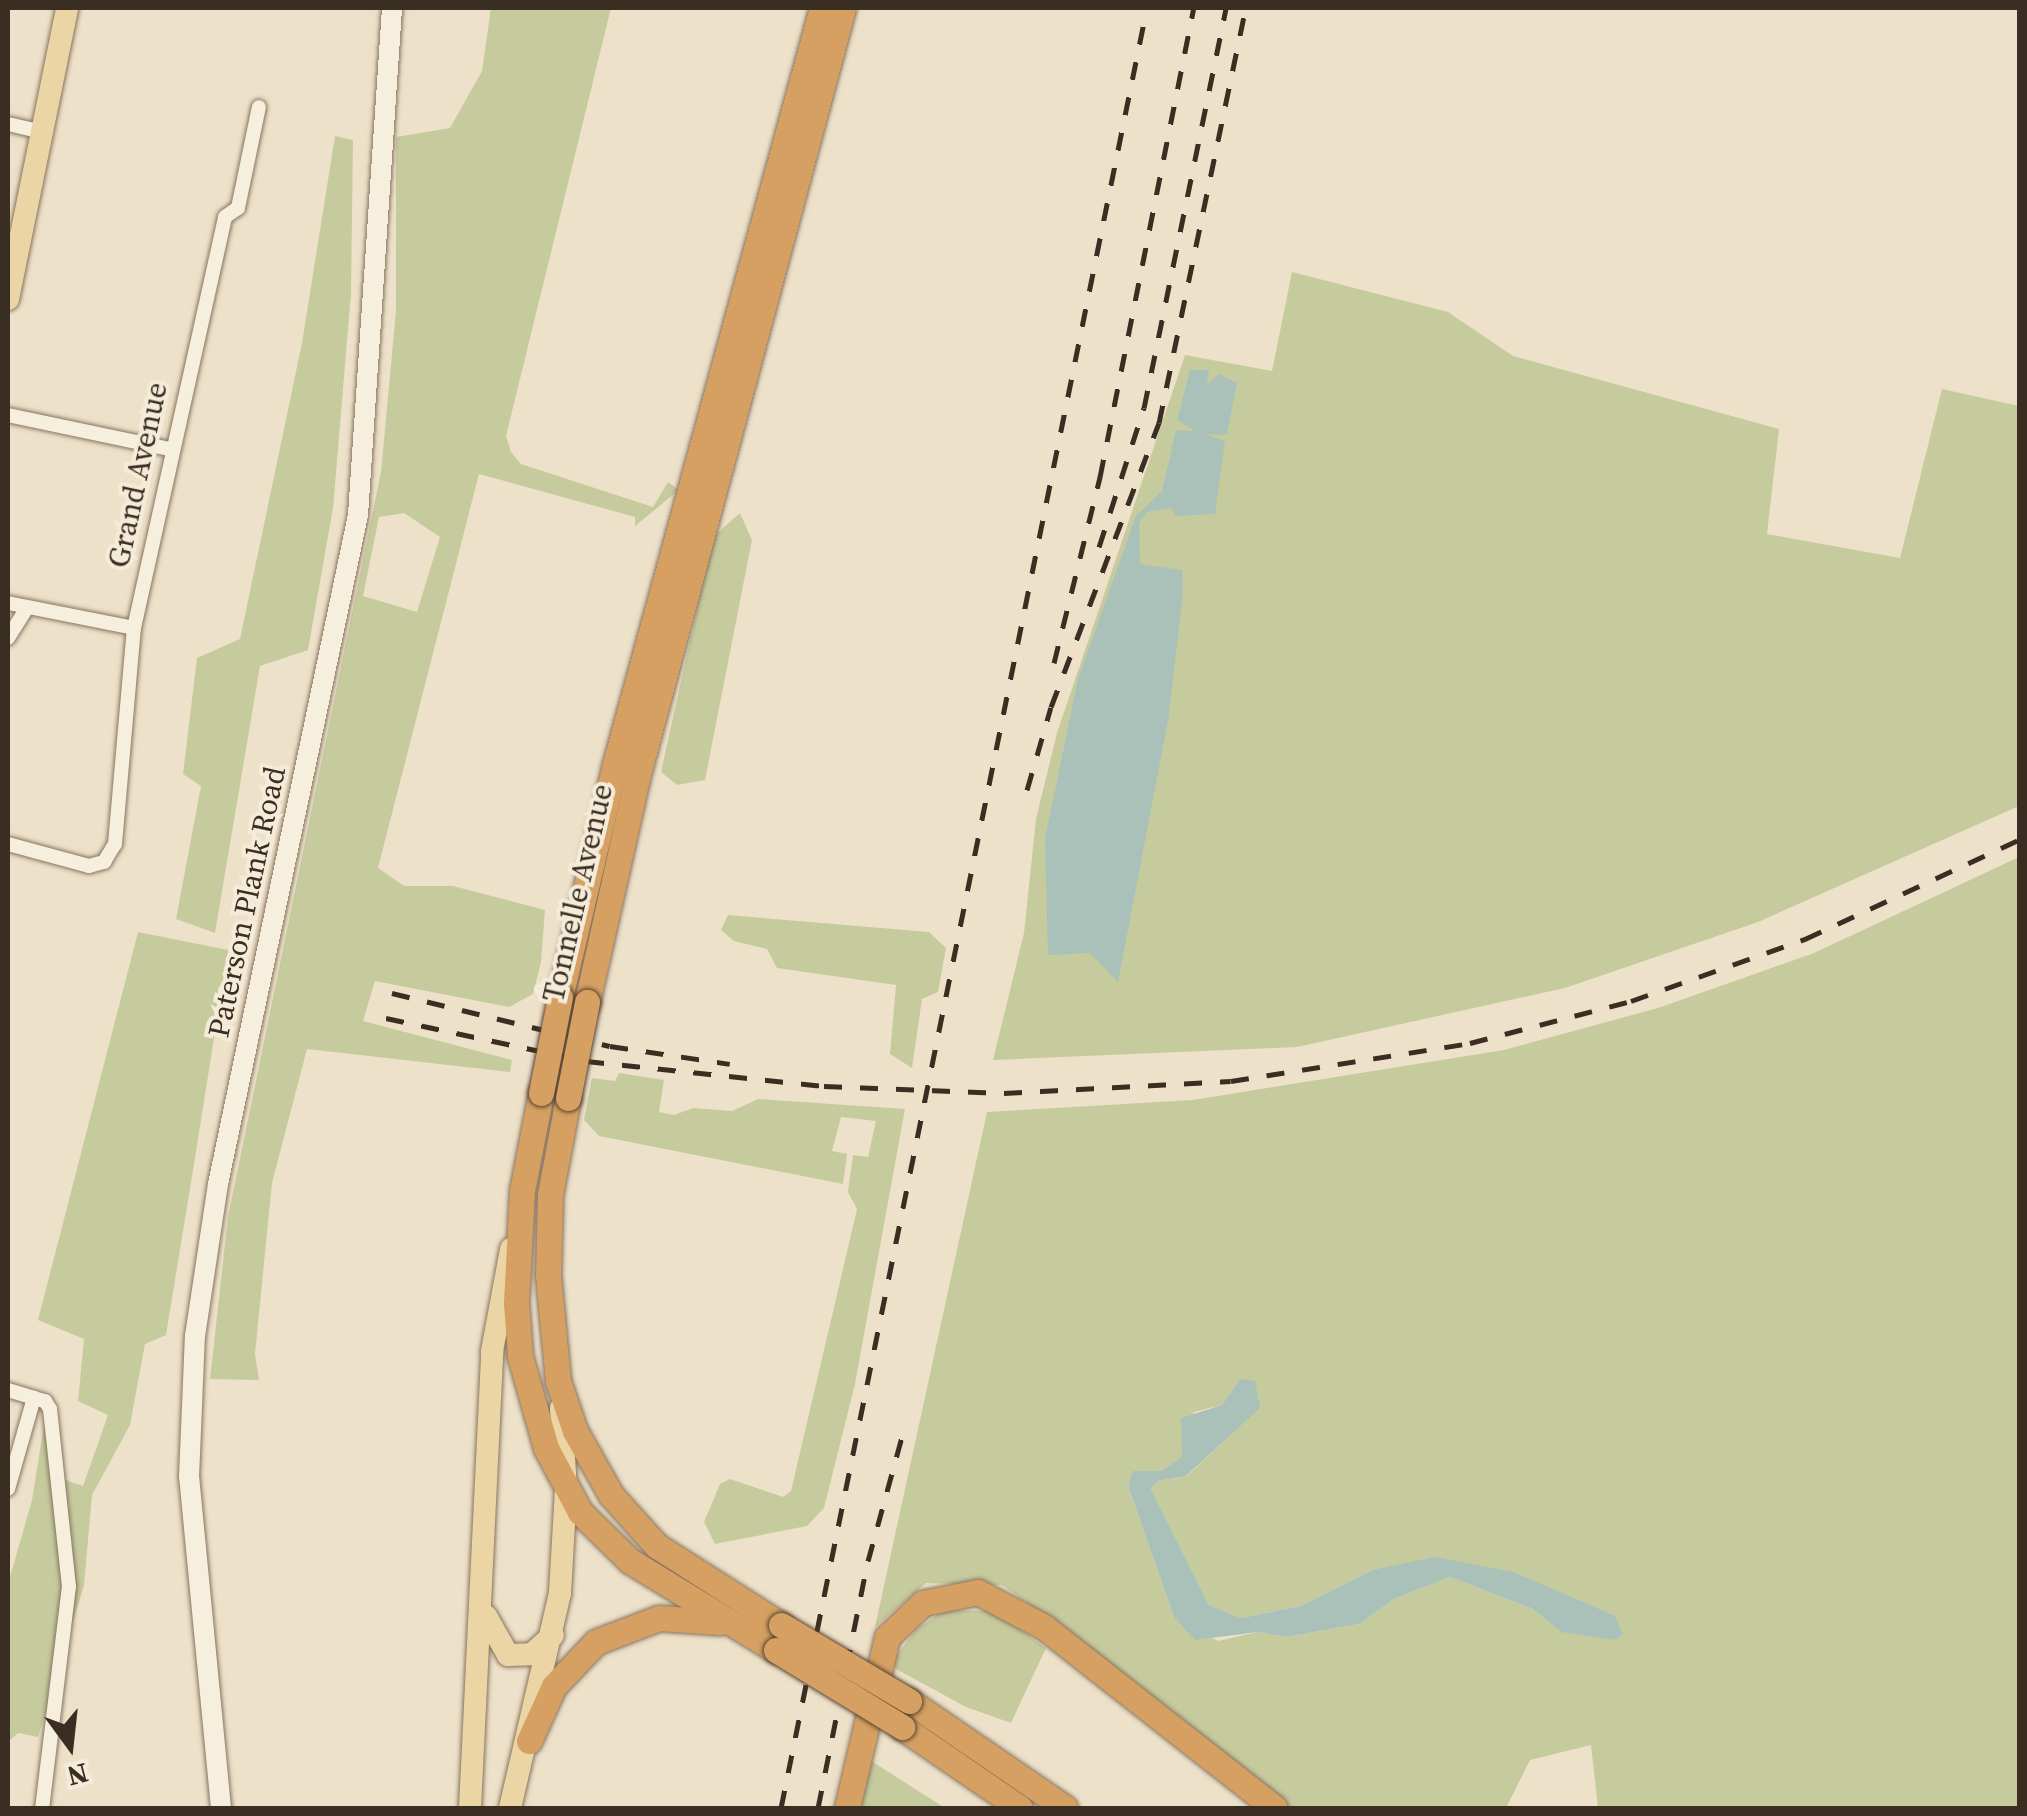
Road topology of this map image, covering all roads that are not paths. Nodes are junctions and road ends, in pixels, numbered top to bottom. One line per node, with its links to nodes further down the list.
1 (67, 8): 7 (main road)
2 (392, 8): 31 (main road, Paterson Plank Road)
3 (822, 8): 15 (highway, Tonnelle Avenue)
4 (843, 8): 15 (highway, Tonnelle Avenue)
5 (260, 107): 10 (street, Grand Avenue)
6 (8, 124): 7 (street)
7 (43, 132): 8 (main road)
8 (8, 299)
9 (8, 414): 10 (street)
10 (170, 450): 13 (street, Grand Avenue)
11 (8, 603): 12 (street)
12 (27, 608): 13 (street); 14 (street)
13 (134, 628): 16 (street, Grand Avenue)
14 (8, 638)
15 (626, 771): 17 (highway, Tonnelle Avenue)
16 (8, 844)
17 (602, 870): 18 (highway, Tonnelle Avenue, bridge); 19 (highway, Tonnelle Avenue, bridge)
18 (522, 1191): 23 (highway); 24 (main road, Tonnelle Avenue)
19 (560, 1388): 23 (main road, Tonnelle Avenue); 27 (highway)
20 (8, 1390): 21 (street)
21 (34, 1398): 22 (street); 30 (street)
22 (8, 1488)
23 (566, 1490): 25 (main road, Tonnelle Avenue); 26 (highway)
24 (481, 1604): 25 (main road); 32 (main road, Tonnelle Avenue)
25 (553, 1635): 28 (main road, Tonnelle Avenue)
26 (752, 1635): 27 (highway); 28 (highway)
27 (778, 1637): 29 (highway, bridge); 36 (highway, bridge)
28 (530, 1741): 33 (main road, Tonnelle Avenue)
29 (1001, 1800): 35 (highway)
30 (42, 1808)
31 (220, 1808)
32 (470, 1808)
33 (510, 1808)
34 (847, 1808): 37 (highway)
35 (1020, 1808)
36 (1066, 1808)
37 (1274, 1808)

